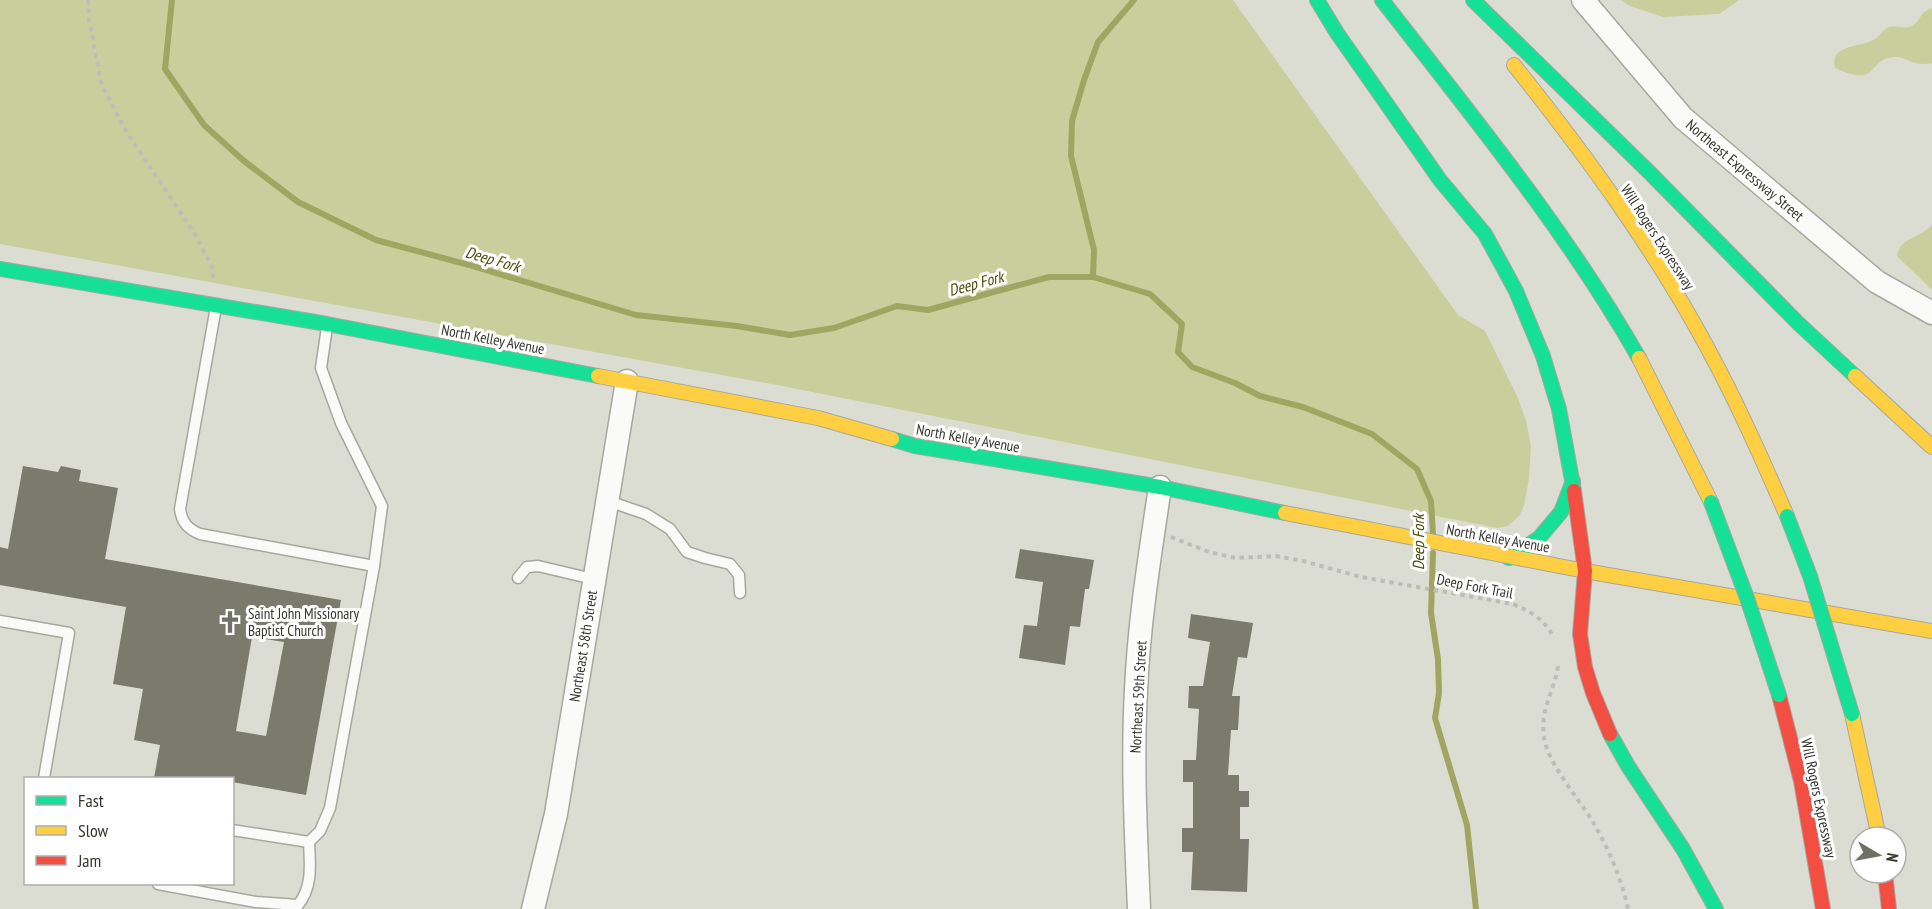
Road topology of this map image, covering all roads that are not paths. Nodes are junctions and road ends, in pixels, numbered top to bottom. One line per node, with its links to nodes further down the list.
1 (1317, 0): 12 (main road)
2 (1382, 0): 32 (main road, Will Rogers Expressway, bridge)
3 (1463, 0): 24 (main road, Will Rogers Expressway, bridge)
4 (1473, 0): 11 (main road)
5 (1583, 0): 8 (street, Northeast Expressway Street)
6 (0, 269): 7 (main road, North Kelley Avenue)
7 (217, 304): 9 (main road, North Kelley Avenue); 16 (lane)
8 (1932, 313)
9 (327, 324): 10 (main road, North Kelley Avenue); 16 (lane)
10 (627, 381): 13 (main road, North Kelley Avenue); 14 (street, Northeast 58th Street)
11 (1932, 447)
12 (1573, 481): 15 (main road); 17 (main road)
13 (1160, 487): 15 (main road, North Kelley Avenue); 30 (street, Northeast 59th Street)
14 (608, 501): 19 (street, Northeast 58th Street); 20 (lane)
15 (1509, 558): 17 (main road, North Kelley Avenue)
16 (374, 566): 26 (lane)
17 (1585, 571): 22 (main road, North Kelley Avenue); 31 (main road)
18 (518, 578): 19 (lane)
19 (593, 579): 29 (street, Northeast 58th Street)
20 (740, 593)
21 (0, 621): 23 (lane)
22 (1932, 631)
23 (44, 777)
24 (1876, 825)
25 (234, 831): 26 (lane)
26 (309, 842): 27 (lane)
27 (163, 885)
28 (1886, 885): 33 (main road)
29 (533, 909)
30 (1139, 909)
31 (1716, 909)
32 (1823, 909)
33 (1889, 909)

